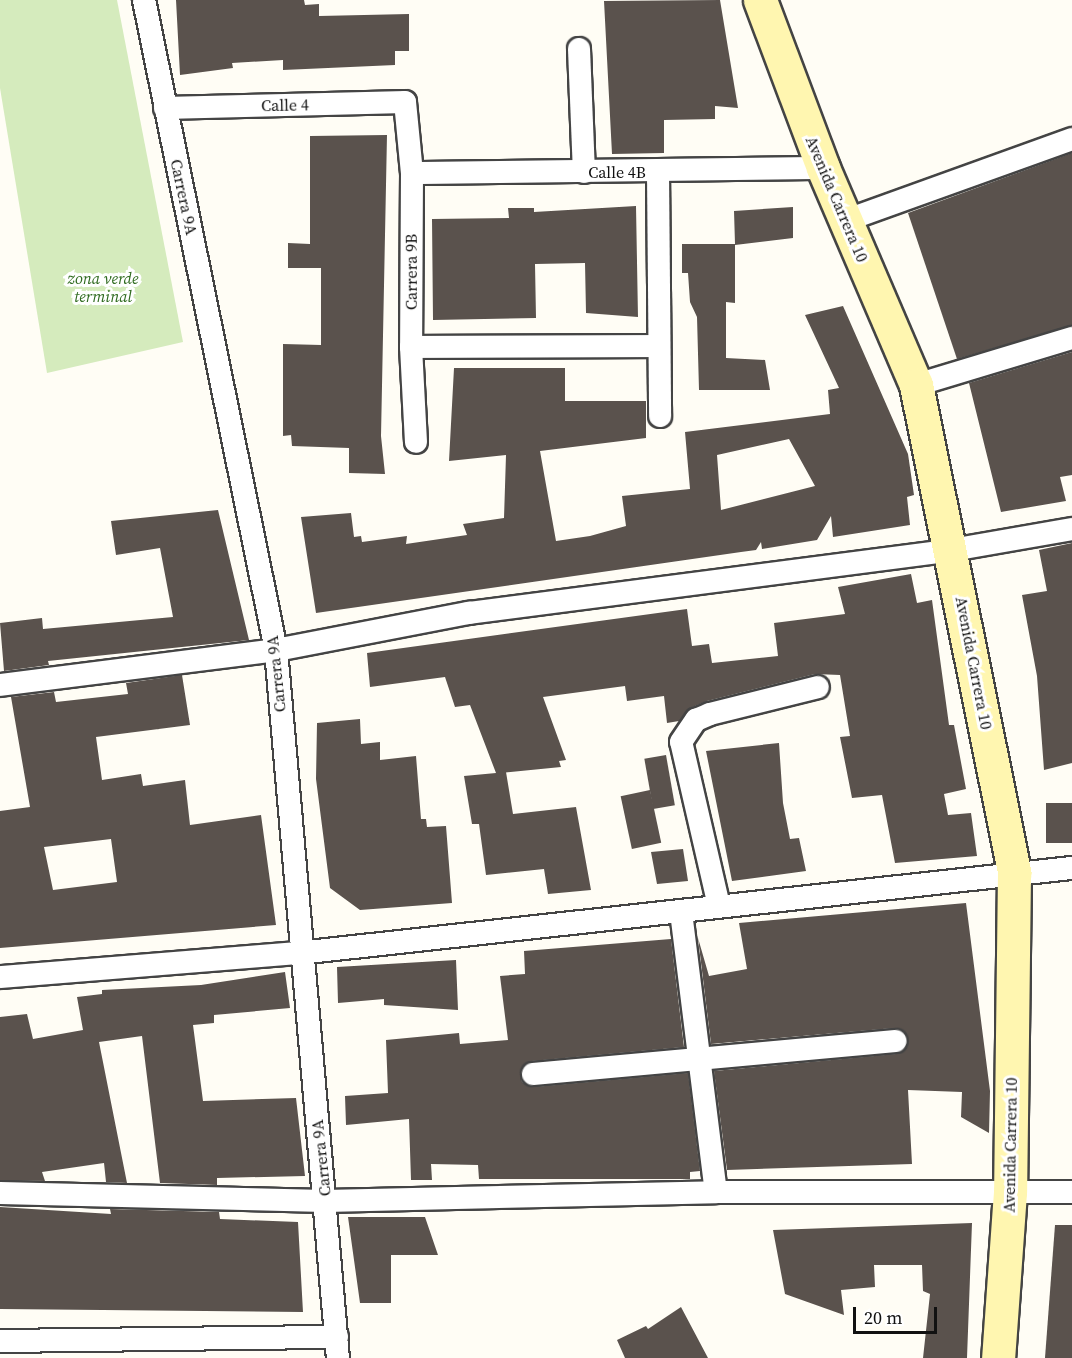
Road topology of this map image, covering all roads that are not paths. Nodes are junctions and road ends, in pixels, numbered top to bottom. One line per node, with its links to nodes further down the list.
1 (144, 0): 5 (street, Carrera 9A)
2 (760, 0): 7 (main road, Avenida Carrera 10)
3 (579, 49): 8 (street)
4 (405, 102): 5 (street, Calle 4); 10 (street, Carrera 9B)
5 (165, 108): 20 (street, Carrera 9A)
6 (1072, 139): 11 (street)
7 (823, 168): 9 (street, Calle 4B); 11 (main road, Avenida Carrera 10)
8 (584, 172): 9 (street, Calle 4B); 10 (street, Calle 4B)
9 (658, 172): 13 (street)
10 (412, 173): 14 (street, Carrera 9B)
11 (847, 220): 15 (main road, Avenida Carrera 10)
12 (1072, 338): 15 (street)
13 (656, 346): 14 (street); 16 (street)
14 (411, 347): 17 (street, Carrera 9B)
15 (916, 385): 19 (main road, Avenida Carrera 10)
16 (660, 416)
17 (416, 442)
18 (1072, 529): 19 (street)
19 (952, 550): 20 (street); 24 (main road, Avenida Carrera 10)
20 (276, 650): 21 (street); 27 (street, Carrera 9A)
21 (0, 685)
22 (818, 687): 25 (street)
23 (1072, 868): 24 (street)
24 (1014, 873): 25 (street); 33 (main road, Avenida Carrera 10)
25 (719, 906): 26 (street)
26 (681, 912): 27 (street); 30 (street)
27 (299, 953): 28 (street); 36 (street, Carrera 9A)
28 (0, 977)
29 (895, 1041): 30 (street)
30 (698, 1063): 31 (street); 32 (street)
31 (533, 1074)
32 (716, 1192): 33 (street); 36 (street)
33 (1010, 1192): 34 (street); 39 (main road, Avenida Carrera 10)
34 (1072, 1192)
35 (0, 1193): 36 (street)
36 (325, 1201): 38 (street, Carrera 9A)
37 (0, 1341): 38 (street)
38 (337, 1347)
39 (998, 1358)

